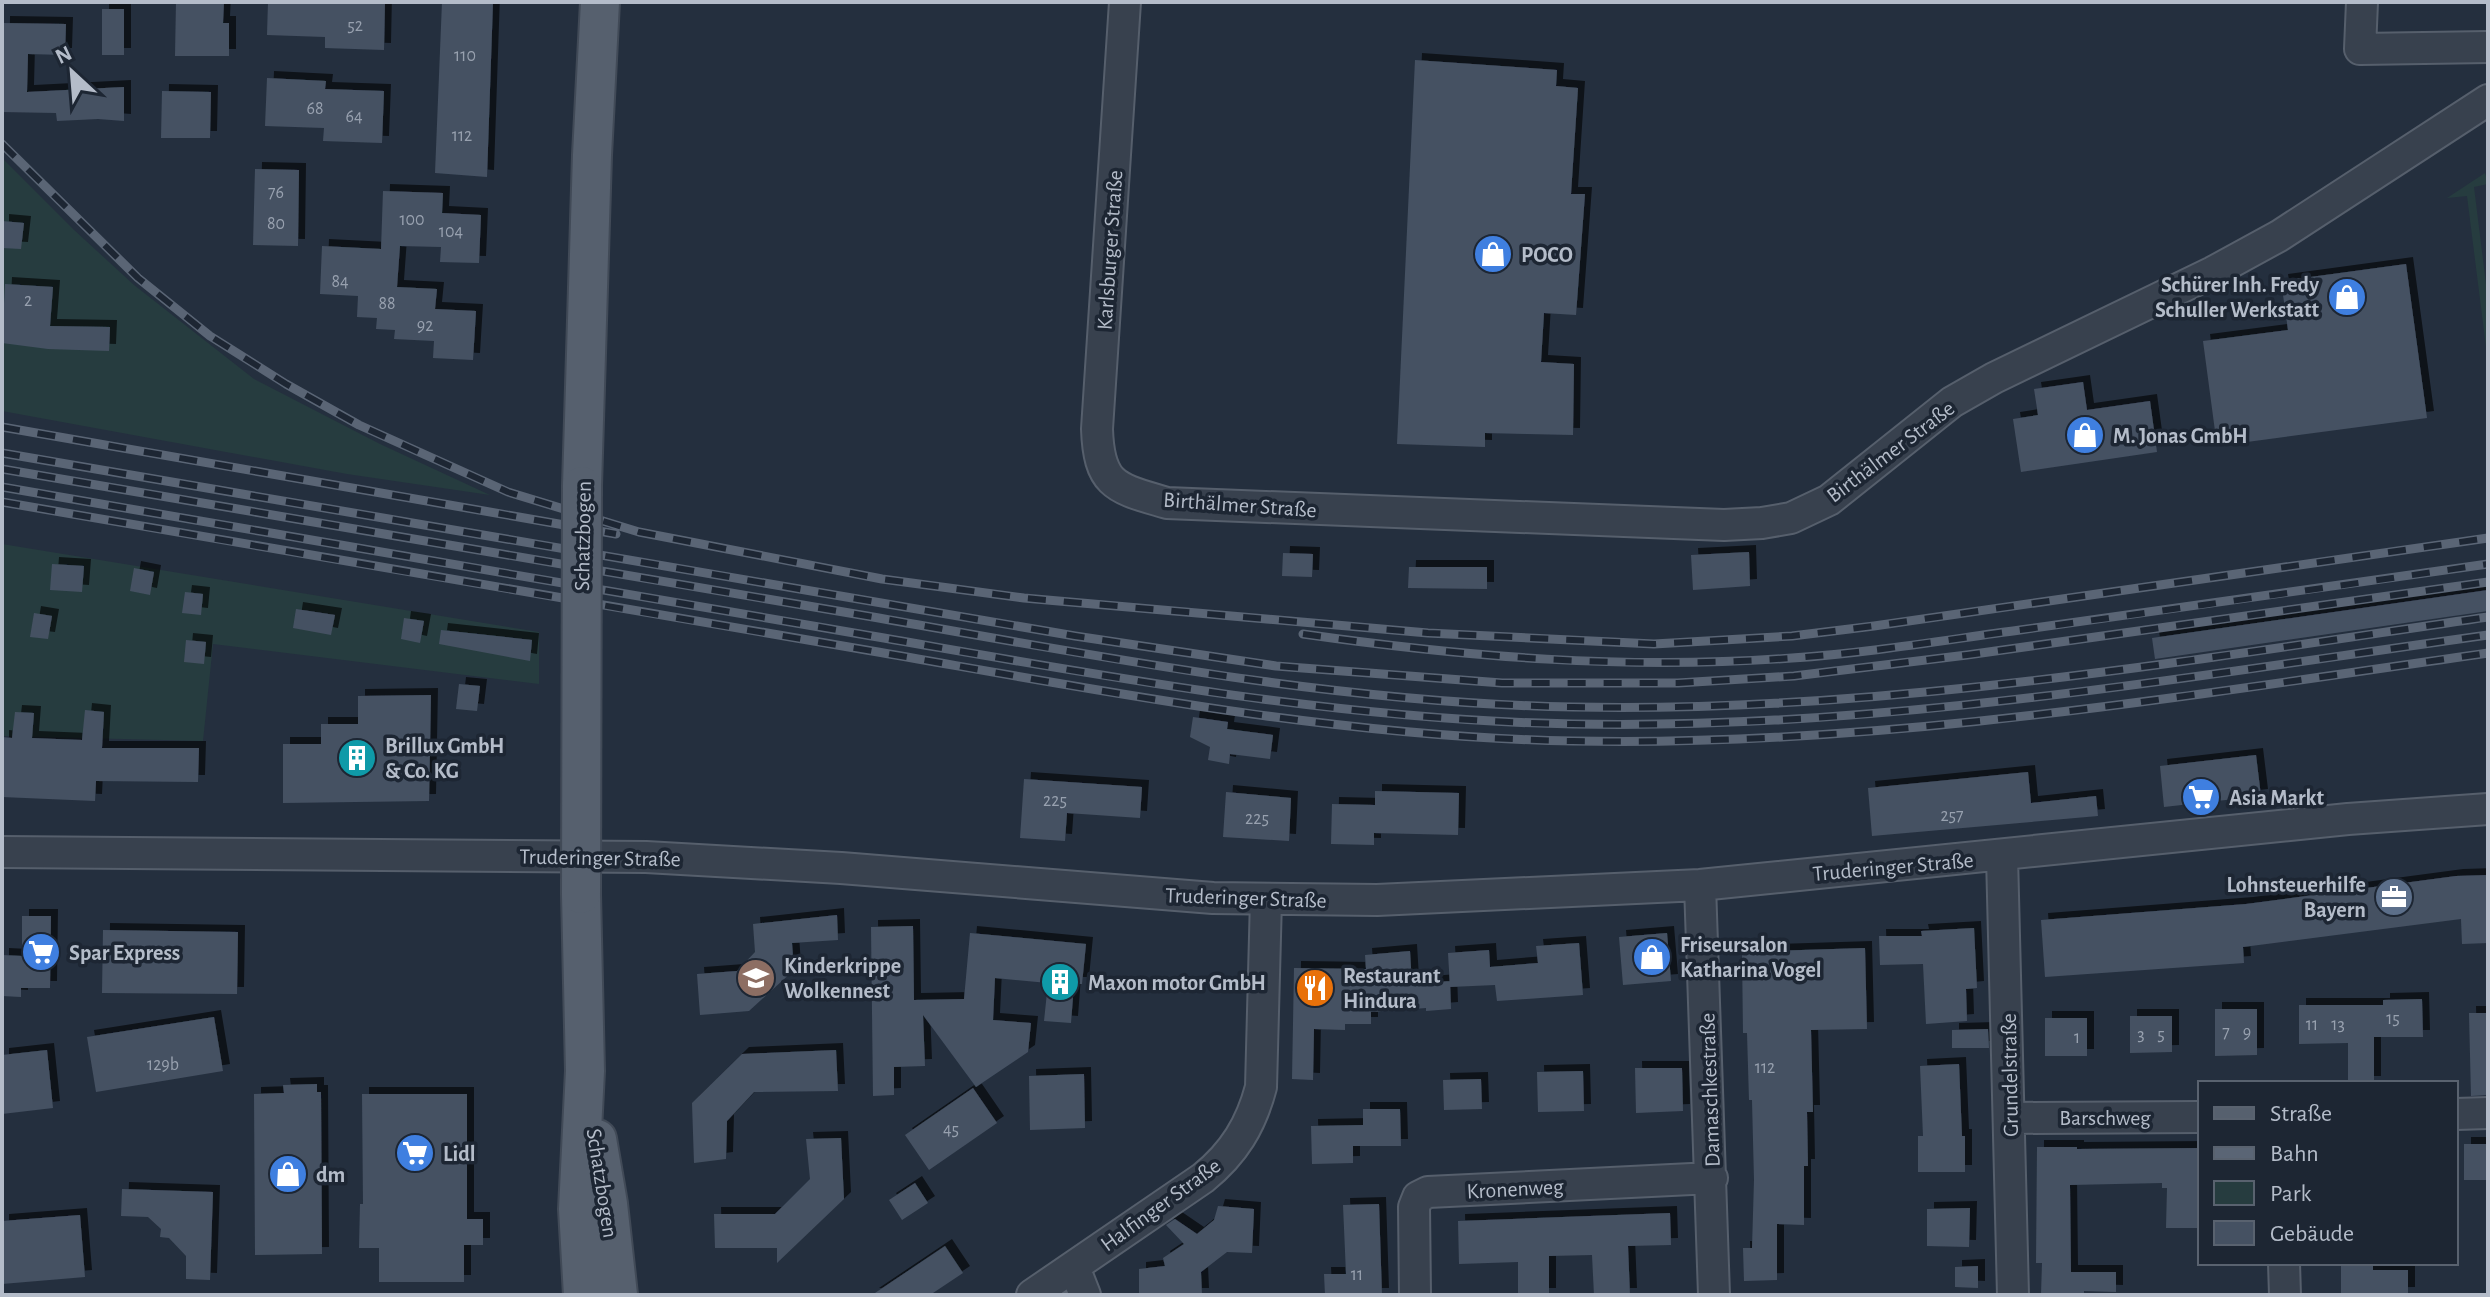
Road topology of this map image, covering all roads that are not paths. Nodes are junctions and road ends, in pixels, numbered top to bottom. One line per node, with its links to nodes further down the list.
1 (600, 2): 12 (main road, Schatzbogen, bridge)
2 (1125, 2): 6 (street, Karlsburger Straße)
3 (2362, 2): 4 (street)
4 (2488, 47)
5 (2488, 100): 6 (street, Birthälmer Straße)
6 (1123, 489)
7 (2488, 809): 9 (street, Truderinger Straße)
8 (2, 852): 11 (street, Truderinger Straße)
9 (2002, 856): 10 (street, Truderinger Straße); 16 (street, Grundelstraße)
10 (1700, 885): 11 (street, Truderinger Straße); 17 (street, Damaschkestraße)
11 (1266, 899): 19 (street, Halfinger Straße)
12 (585, 1071): 20 (main road, Schatzbogen); 21 (main road, Schatzbogen)
13 (2488, 1113): 14 (street)
14 (2458, 1114)
15 (2198, 1117): 16 (street, Barschweg)
16 (2010, 1118): 26 (street, Grundelstraße)
17 (1712, 1178): 24 (street, Kronenweg); 25 (street, Damaschkestraße)
18 (2284, 1265): 27 (street)
19 (1074, 1267): 22 (street, Halfinger Straße); 23 (street)
20 (583, 1295)
21 (618, 1295)
22 (1032, 1295)
23 (1085, 1295)
24 (1415, 1295)
25 (1714, 1295)
26 (2013, 1295)
27 (2285, 1295)

